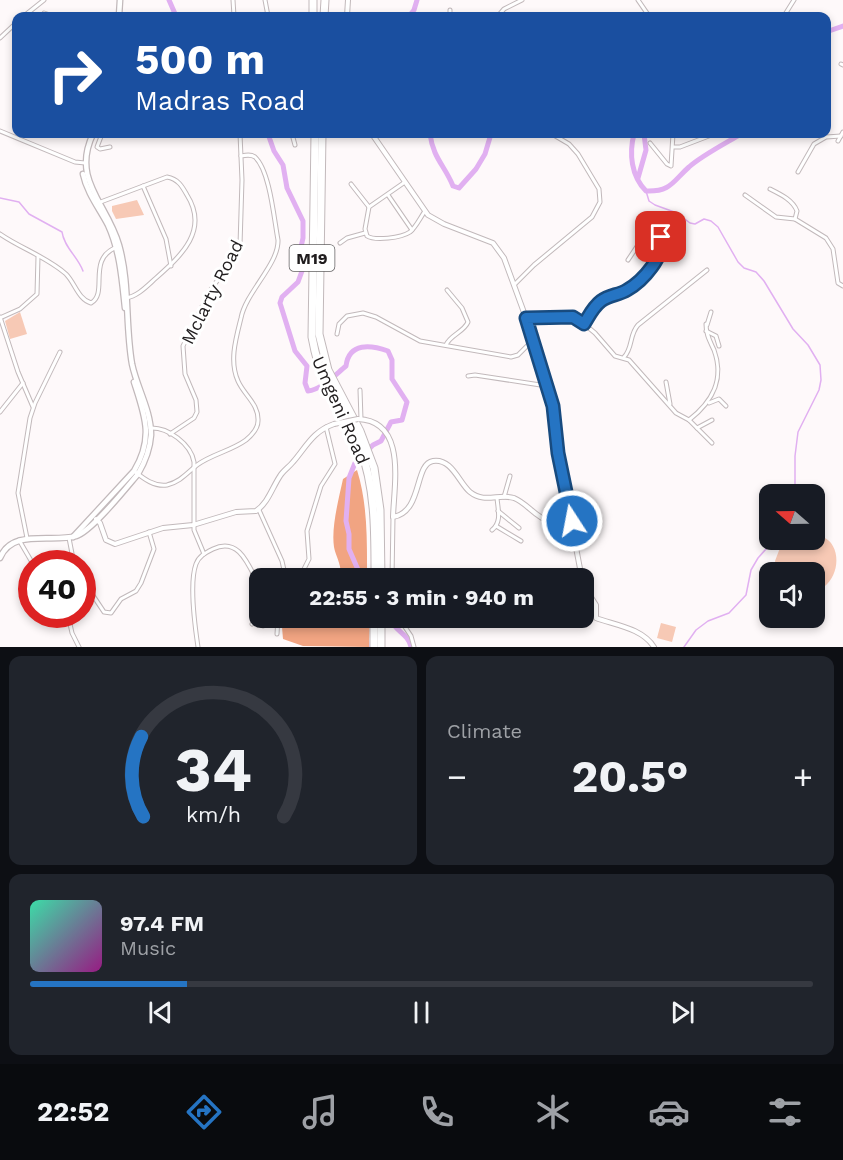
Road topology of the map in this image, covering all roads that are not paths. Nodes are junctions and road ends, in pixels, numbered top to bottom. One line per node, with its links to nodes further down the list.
1 (44, 0): 3 (street)
2 (522, 0): 4 (street)
3 (29, 12)
4 (501, 12)
5 (12, 27): 6 (street)
6 (0, 38)
7 (842, 134): 20 (street)
8 (17, 138): 26 (street)
9 (90, 138): 26 (main road)
10 (100, 138): 23 (street)
11 (240, 138): 25 (street, Mclarty Road)
12 (293, 138): 22 (street)
13 (315, 138): 65 (highway, Umgeni Road / M19)
14 (322, 138): 65 (highway, Umgeni Road / M19)
15 (375, 138): 28 (street)
16 (559, 138): 47 (street)
17 (673, 138): 24 (street)
18 (704, 138): 24 (street)
19 (824, 138): 27 (street)
20 (838, 141)
21 (650, 143): 24 (street)
22 (295, 145)
23 (110, 147)
24 (673, 147)
25 (241, 156): 81 (street, Mclarty Road); 84 (street)
26 (84, 163): 34 (main road)
27 (798, 172)
28 (405, 182): 32 (street); 36 (street)
29 (351, 184): 35 (street)
30 (143, 185): 34 (street); 45 (street); 45 (street)
31 (770, 189): 37 (street)
32 (387, 194): 35 (street); 38 (street)
33 (745, 195): 37 (street)
34 (98, 203): 42 (main road)
35 (369, 207): 39 (street)
36 (425, 211): 38 (street); 47 (street)
37 (795, 219): 48 (street)
38 (412, 230): 39 (street)
39 (365, 233): 41 (street)
40 (0, 234): 43 (street)
41 (340, 243)
42 (118, 247): 43 (street); 51 (main road)
43 (38, 256): 54 (street)
44 (628, 260): 56 (street)
45 (171, 266): 50 (street)
46 (707, 270): 63 (street)
47 (514, 285): 55 (street)
48 (843, 286)
49 (447, 290): 60 (street)
50 (133, 297): 51 (street); 52 (main road)
51 (126, 298): 52 (main road); 78 (main road)
52 (128, 305): 78 (main road)
53 (711, 312): 57 (street)
54 (0, 318): 67 (street)
55 (526, 318): 56 (street); 59 (street)
56 (584, 324): 63 (street)
57 (706, 327): 61 (street); 70 (street)
58 (337, 334): 60 (street)
59 (533, 340): 60 (street); 68 (street)
60 (446, 345)
61 (719, 346)
62 (60, 352): 73 (street)
63 (624, 357): 71 (street)
64 (468, 376): 68 (street)
65 (328, 380): 83 (highway, Umgeni Road / M19)
66 (666, 382): 71 (street)
67 (23, 383): 73 (street); 74 (street)
68 (547, 386): 91 (street)
69 (360, 390): 75 (street)
70 (707, 404): 72 (street); 76 (street)
71 (670, 405): 76 (street)
72 (726, 406)
73 (33, 407): 100 (street)
74 (0, 412)
75 (359, 419): 79 (street, bridge); 92 (street)
76 (689, 420): 80 (street)
77 (712, 420): 80 (street)
78 (149, 428): 81 (street); 85 (main road)
79 (326, 428): 89 (street); 109 (street)
80 (697, 428): 82 (street)
81 (170, 434): 84 (street)
82 (712, 443)
83 (367, 458): 110 (highway, Umgeni Road / M19); 111 (highway, Umgeni Road / M19)
84 (194, 467): 85 (street); 94 (street)
85 (136, 472): 93 (main road)
86 (510, 476): 87 (street)
87 (504, 497): 88 (street); 91 (street)
88 (498, 498): 90 (street); 92 (street)
89 (259, 510): 94 (street); 108 (street)
90 (498, 511): 95 (street); 96 (street)
91 (571, 515): 113 (street)
92 (393, 517): 112 (street)
93 (95, 518): 98 (street); 99 (main road)
94 (194, 525): 98 (street); 105 (street)
95 (496, 526): 97 (street); 102 (street)
96 (519, 528)
97 (492, 530)
98 (149, 532): 114 (street)
99 (71, 537): 100 (main road); 104 (street)
100 (27, 538): 101 (main road)
101 (19, 540): 103 (street); 106 (main road)
102 (521, 542)
103 (25, 550)
104 (72, 550)
105 (204, 554): 107 (street); 123 (street)
106 (0, 558)
107 (249, 568)
108 (284, 568)
109 (304, 568)
110 (375, 568)
111 (381, 568)
112 (392, 568)
113 (580, 568)
114 (96, 600)
115 (594, 602): 127 (street)
116 (71, 628): 122 (street)
117 (277, 628): 121 (street)
118 (374, 628): 124 (highway)
119 (381, 628): 125 (highway)
120 (406, 628): 126 (street)
121 (277, 634)
122 (79, 647)
123 (198, 647)
124 (374, 647)
125 (381, 647)
126 (414, 647)
127 (654, 647)

